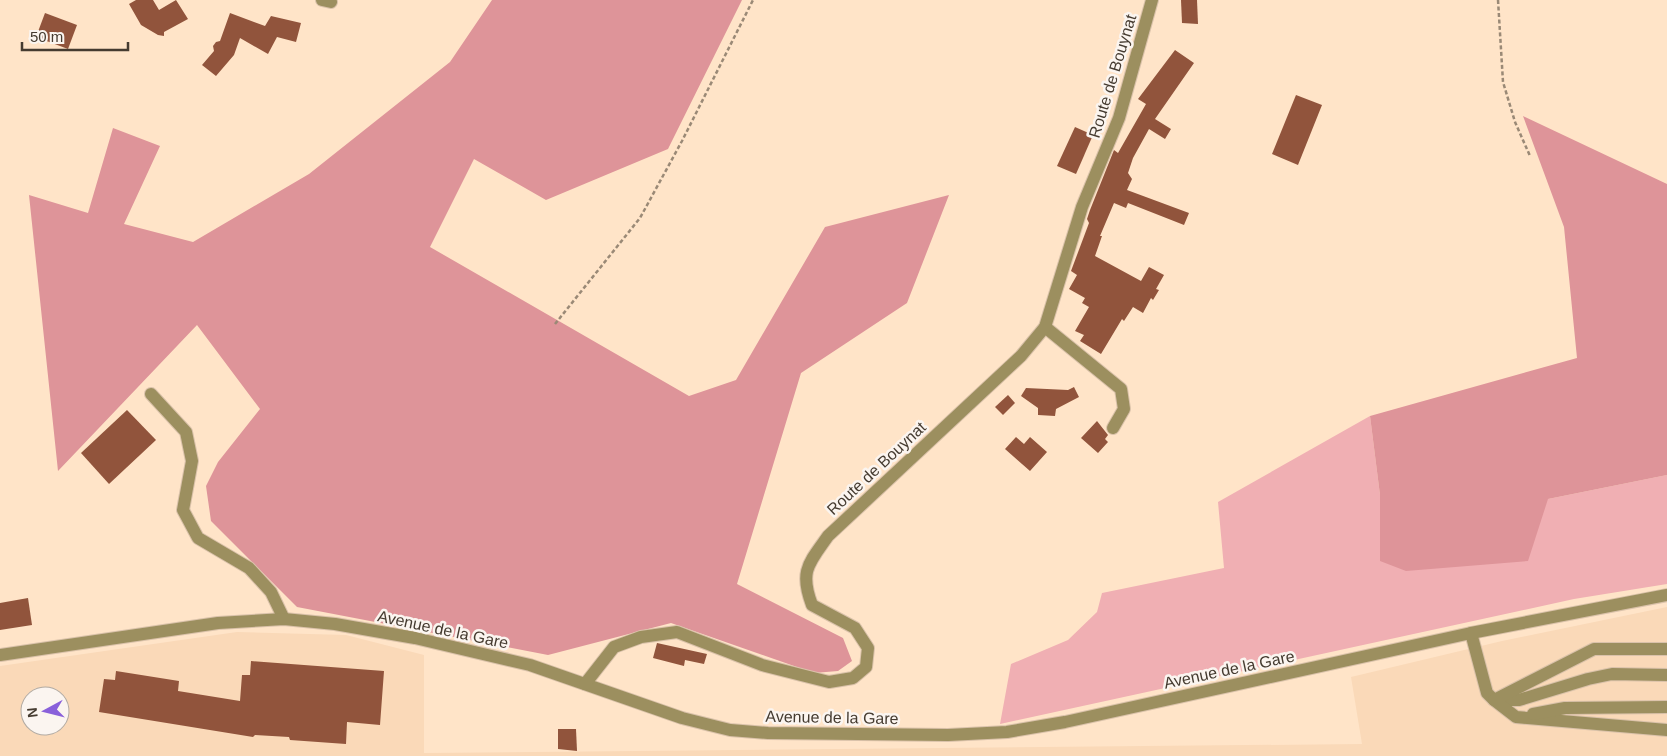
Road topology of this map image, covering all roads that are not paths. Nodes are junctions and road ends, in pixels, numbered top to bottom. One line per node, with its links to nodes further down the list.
1 (1152, 0): 2 (street, Route de Bouynat)
2 (1045, 327): 4 (street); 11 (street, Route de Bouynat)
3 (152, 394): 6 (street)
4 (1113, 428)
5 (1667, 595): 7 (street, Avenue de la Gare)
6 (284, 619): 9 (street, Avenue de la Gare); 11 (street, Avenue de la Gare)
7 (1471, 633): 11 (street, Avenue de la Gare); 12 (street)
8 (1667, 649): 12 (street)
9 (0, 655)
10 (1667, 675): 12 (street)
11 (585, 684)
12 (1494, 700): 14 (street)
13 (1667, 706): 14 (street)
14 (1516, 717): 15 (street)
15 (1667, 730)

